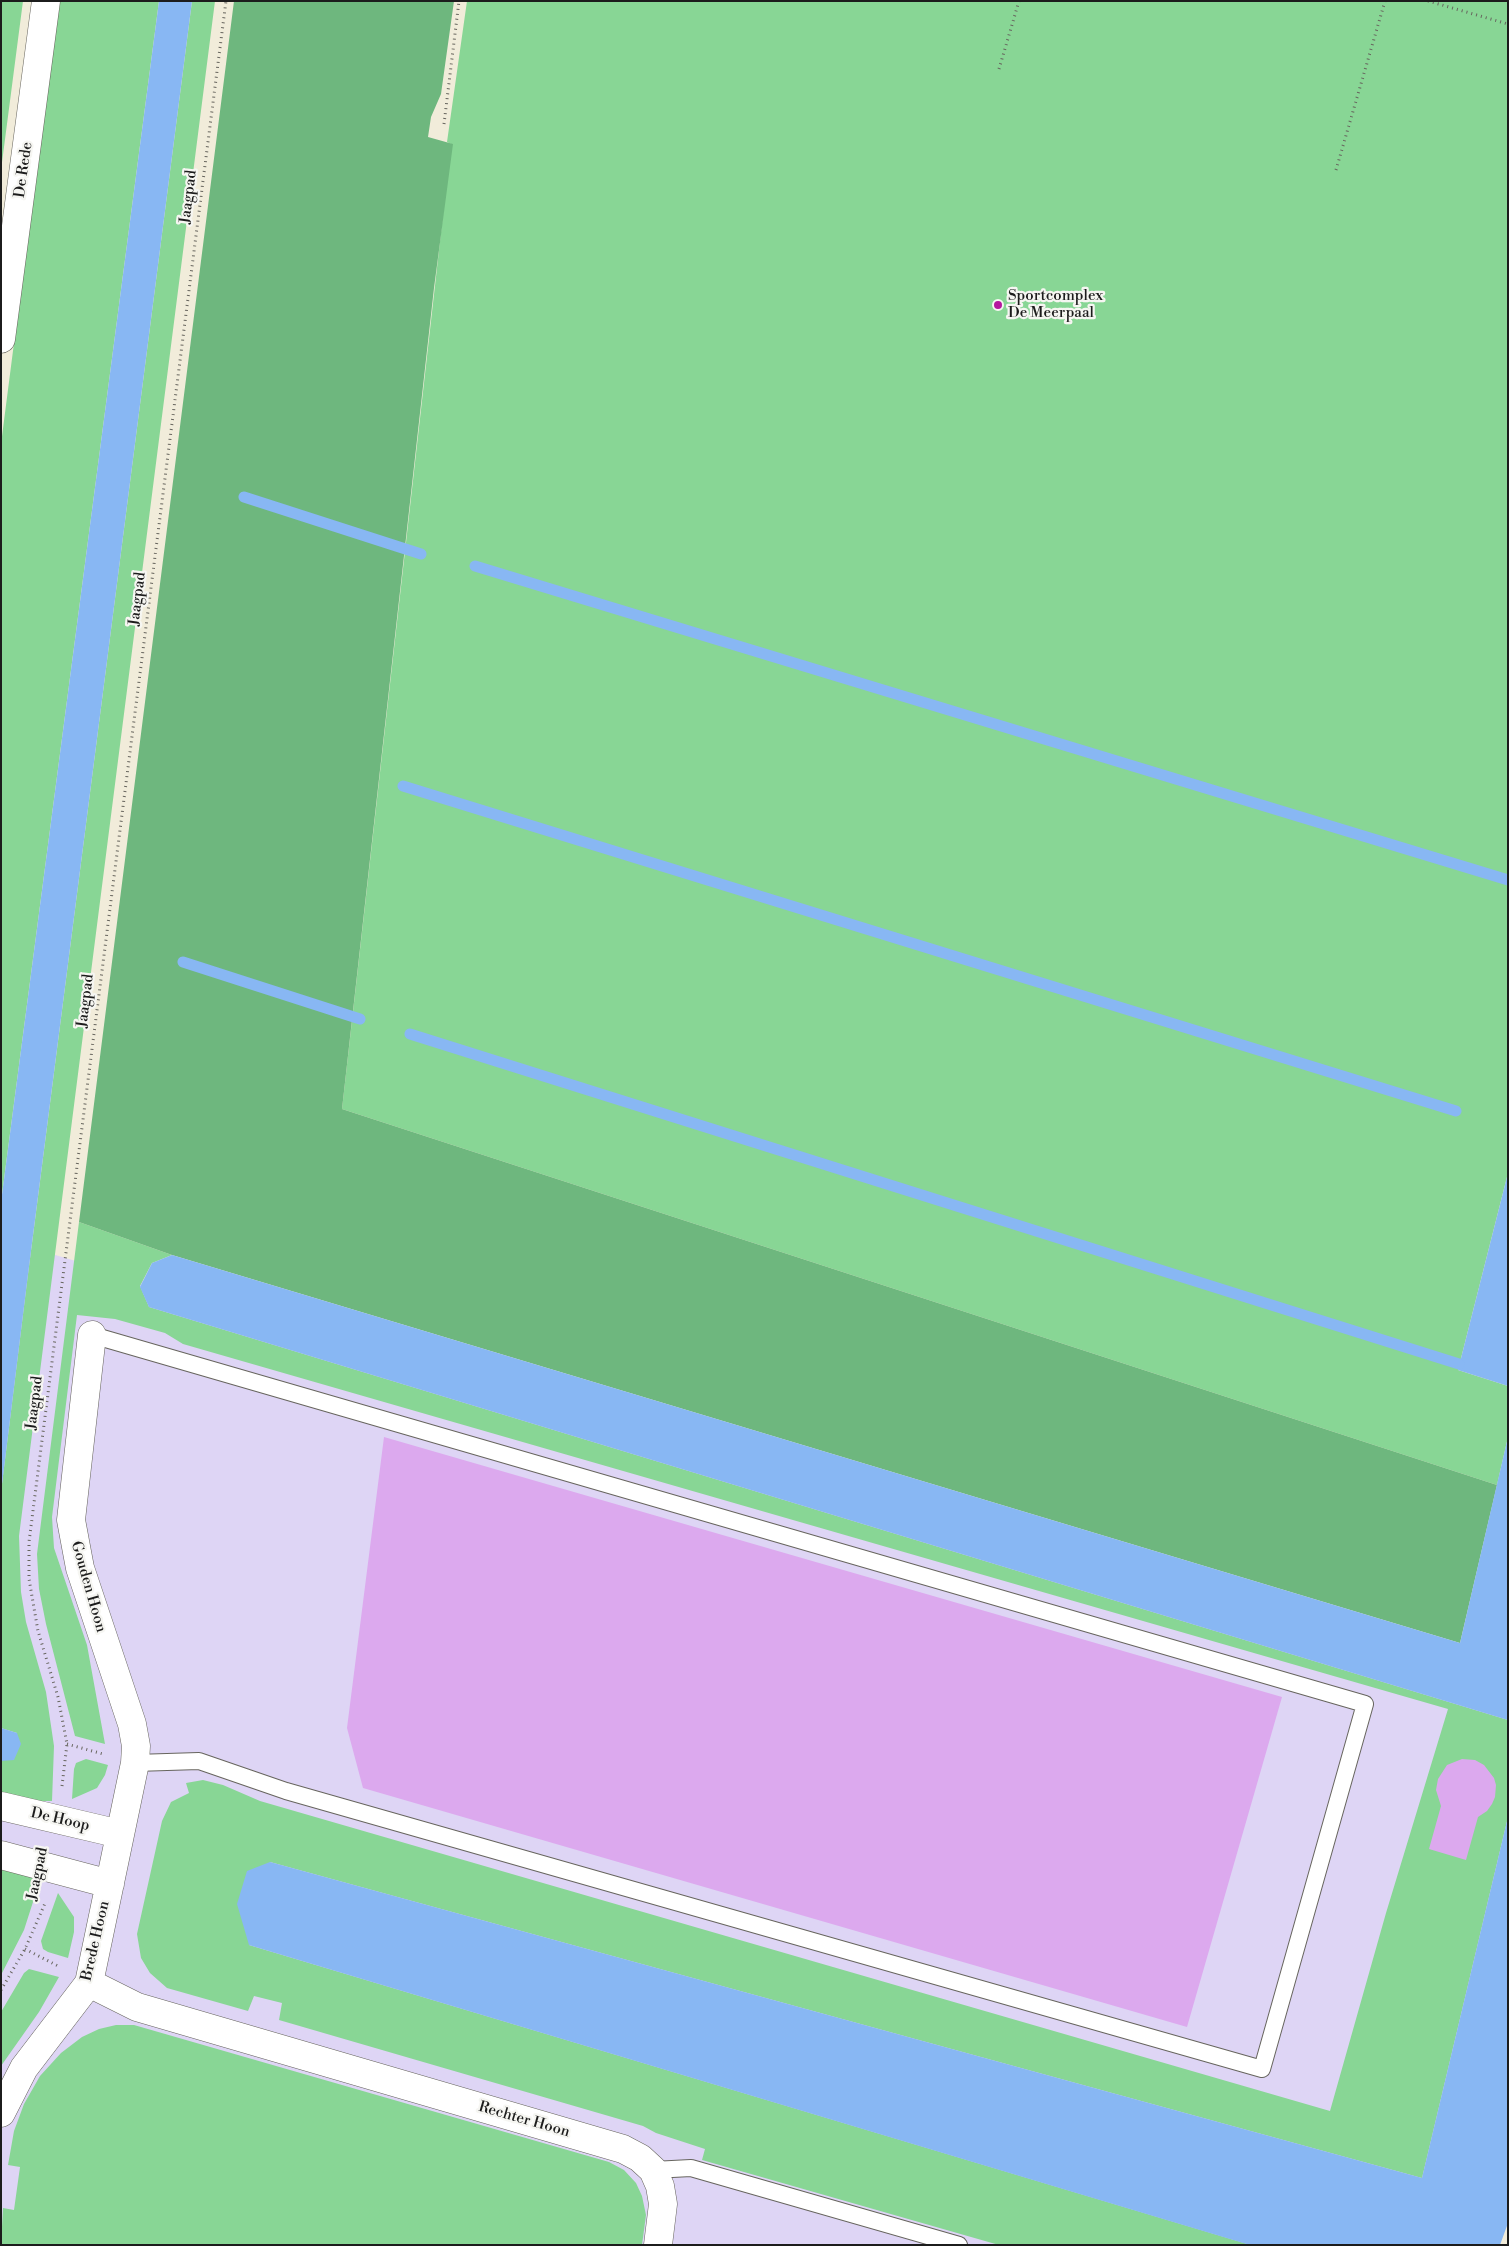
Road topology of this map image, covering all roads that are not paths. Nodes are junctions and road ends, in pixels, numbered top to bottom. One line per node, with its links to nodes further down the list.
1 (46, 1): 2 (street, De Rede)
2 (1, 339)
3 (92, 1335): 4 (street, Gouden Hoon); 4 (lane)
4 (135, 1764): 6 (street, Gouden Hoon)
5 (1, 1806): 6 (street, De Hoop)
6 (120, 1834): 8 (street, Brede Hoon)
7 (1, 1855): 8 (street)
8 (110, 1884): 9 (street, Brede Hoon)
9 (89, 1983): 10 (street, Brede Hoon); 11 (street, Rechter Hoon)
10 (1, 2113)
11 (653, 2170): 12 (street); 13 (lane)
12 (658, 2245)
13 (959, 2245)

